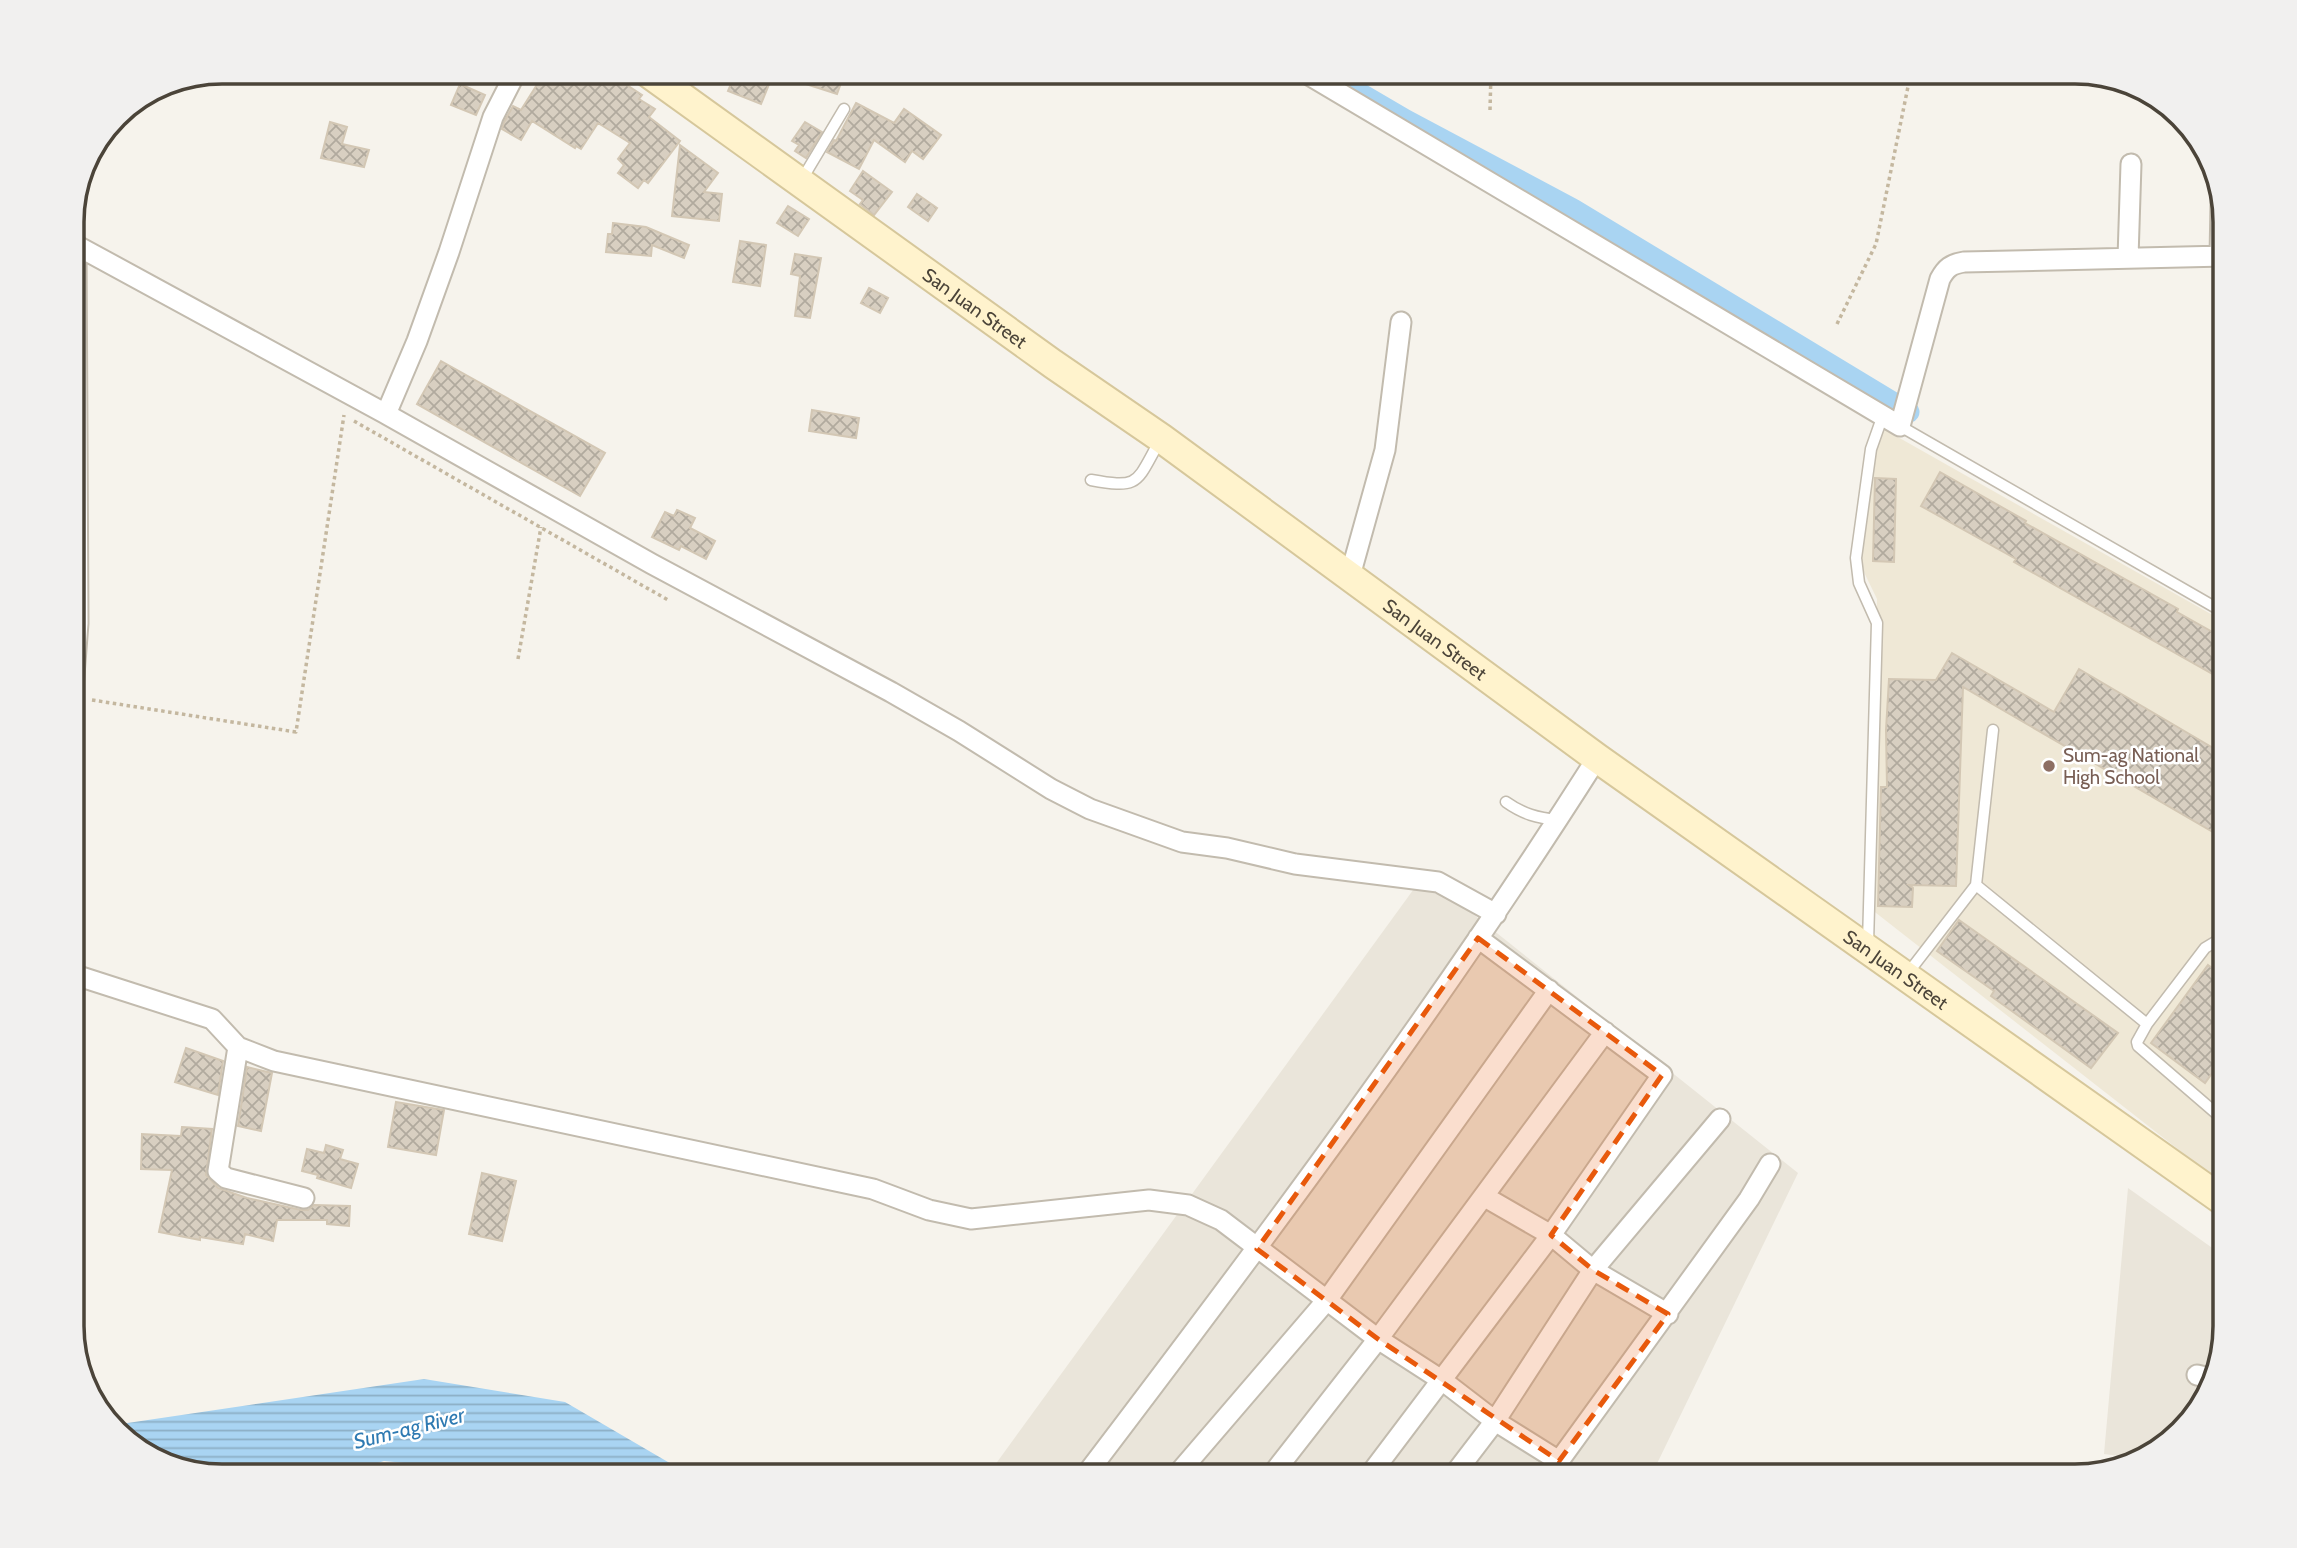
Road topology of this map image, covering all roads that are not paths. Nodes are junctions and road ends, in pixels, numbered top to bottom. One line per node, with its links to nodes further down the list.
1 (510, 84): 11 (street)
2 (664, 84): 6 (main road, San Juan Street)
3 (1324, 84): 13 (street)
4 (844, 108): 6 (lane)
5 (2131, 164): 9 (street)
6 (800, 182): 14 (main road, San Juan Street)
7 (84, 249): 11 (street)
8 (2213, 256): 9 (street)
9 (2128, 258): 12 (street)
10 (1401, 323): 16 (street)
11 (386, 414): 23 (street)
12 (1903, 414): 13 (street); 17 (lane)
13 (1883, 415): 26 (lane)
14 (1161, 438): 15 (lane); 16 (main road, San Juan Street)
15 (1091, 480)
16 (1350, 576): 19 (main road, San Juan Street)
17 (2213, 606)
18 (1993, 730): 22 (lane)
19 (1597, 758): 21 (street); 26 (main road, San Juan Street)
20 (1506, 802): 21 (lane)
21 (1558, 820): 23 (street)
22 (1976, 885): 27 (lane); 30 (lane)
23 (1496, 914): 24 (street)
24 (1478, 938): 29 (street); 40 (street)
25 (2213, 943): 30 (lane)
26 (1868, 949): 27 (main road, San Juan Street)
27 (1905, 976): 36 (main road, San Juan Street)
28 (84, 978): 32 (street)
29 (1549, 990): 31 (street); 42 (street)
30 (2147, 1024): 33 (lane)
31 (1605, 1032): 37 (street); 39 (street)
32 (238, 1046): 38 (street); 40 (street)
33 (2213, 1111)
34 (1720, 1119): 41 (street)
35 (1769, 1164): 43 (street)
36 (2213, 1194)
37 (1485, 1196): 39 (street); 44 (street)
38 (304, 1198)
39 (1550, 1235): 41 (street); 45 (street)
40 (1257, 1249): 42 (street); 47 (street)
41 (1593, 1270): 43 (street); 46 (street)
42 (1326, 1300): 44 (street); 48 (street)
43 (1668, 1314): 53 (street)
44 (1378, 1339): 45 (street); 49 (street)
45 (1443, 1381): 46 (street); 50 (street)
46 (1495, 1421): 51 (street); 52 (street)
47 (1094, 1464)
48 (1185, 1464)
49 (1280, 1464)
50 (1378, 1464)
51 (1462, 1464)
52 (1551, 1464)
53 (1561, 1464)

